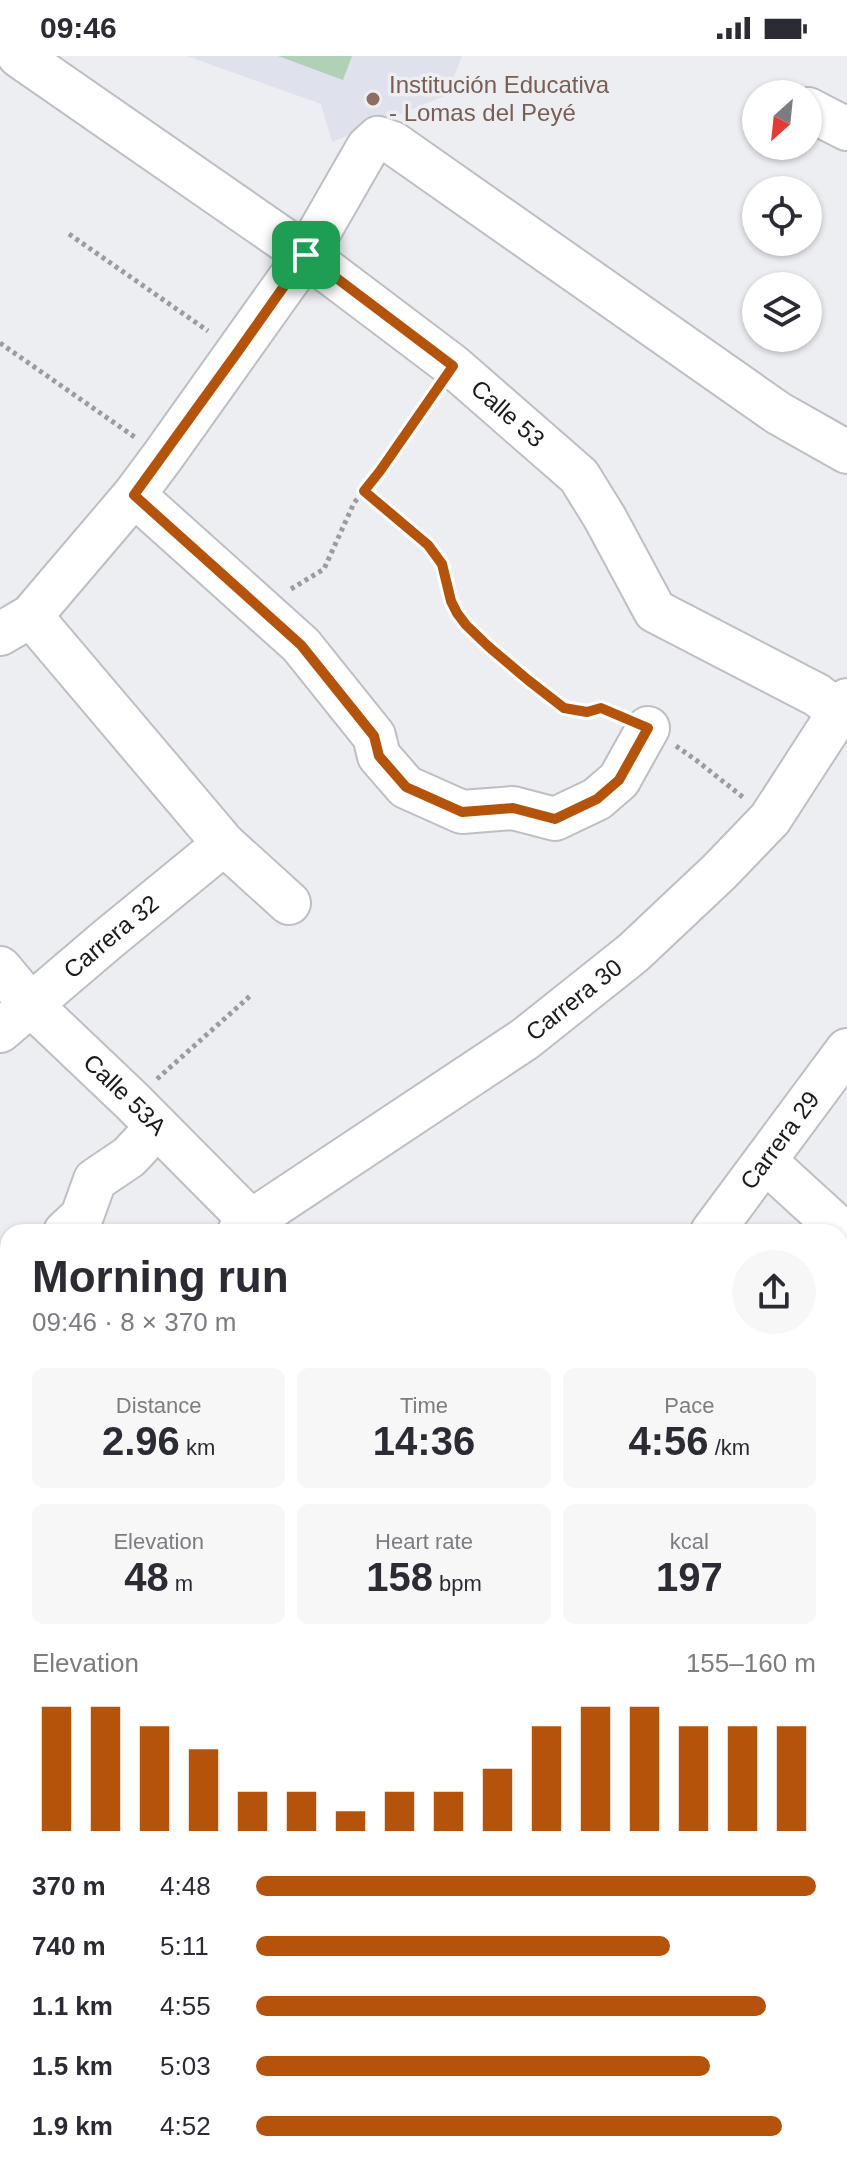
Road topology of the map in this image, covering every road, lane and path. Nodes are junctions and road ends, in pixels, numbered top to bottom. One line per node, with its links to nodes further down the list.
1 (19, 56): 5 (street, Calle 53)
2 (822, 116): 3 (street)
3 (847, 129)
4 (69, 234): 7 (path)
5 (306, 255): 7 (street); 8 (street, Calle 53); 9 (street)
6 (0, 343): 10 (path)
7 (239, 350): 10 (street)
8 (453, 366): 11 (path); 16 (street, Calle 53)
9 (847, 452)
10 (163, 456): 12 (street)
11 (364, 491): 13 (path); 15 (path)
12 (134, 495): 13 (street); 14 (street)
13 (259, 608): 15 (street)
14 (16, 625): 18 (street)
15 (648, 728): 17 (path)
16 (838, 731): 17 (street, Carrera 30)
17 (770, 819): 28 (street, Carrera 30)
18 (224, 844): 19 (street); 22 (street, Carrera 32)
19 (289, 903)
20 (0, 968): 22 (street, Calle 53A)
21 (250, 996): 24 (path)
22 (15, 1017): 24 (street, Calle 53A)
23 (847, 1050): 25 (street, Carrera 29)
24 (145, 1114): 26 (street); 27 (street, Calle 53A)
25 (765, 1161): 29 (street, Carrera 29); 30 (street)
26 (74, 1224)
27 (243, 1224)
28 (248, 1224)
29 (718, 1224)
30 (834, 1224)

